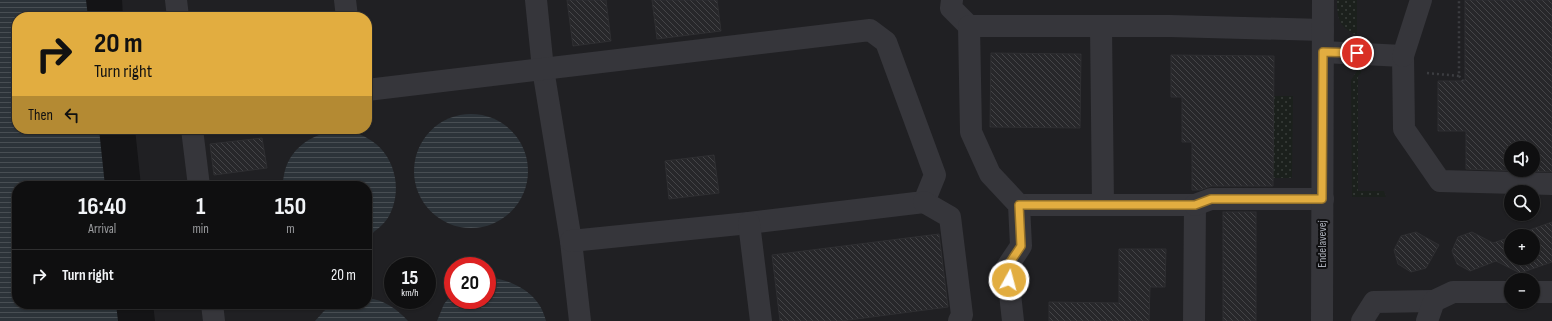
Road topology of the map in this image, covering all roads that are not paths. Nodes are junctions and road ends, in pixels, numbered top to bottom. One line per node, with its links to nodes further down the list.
1 (176, 0): 7 (street)
2 (345, 0): 8 (street)
3 (536, 0): 14 (street)
4 (952, 0): 9 (street)
5 (1323, 0): 11 (street, Endelavevej)
6 (1421, 0): 13 (street)
7 (177, 12)
8 (346, 12)
9 (969, 26): 10 (street); 21 (street)
10 (1101, 26): 11 (street); 22 (street)
11 (1323, 30): 12 (street, Endelavevej)
12 (1323, 52): 13 (street); 19 (street, Endelavevej)
13 (1403, 56): 18 (street)
14 (543, 69): 15 (street); 20 (street); 25 (street)
15 (372, 89)
16 (193, 134): 17 (street)
17 (198, 181)
18 (1552, 184)
19 (1322, 199): 23 (street); 37 (street, Endelavevej)
20 (924, 202): 24 (street); 34 (street)
21 (1019, 205): 22 (street); 35 (street)
22 (1103, 205): 23 (street)
23 (1195, 205): 36 (street)
24 (749, 223): 25 (street); 33 (street)
25 (571, 241): 32 (street)
26 (1504, 292): 30 (street)
27 (1540, 292): 28 (street)
28 (1552, 292)
29 (213, 309): 31 (street)
30 (1431, 311): 38 (street)
31 (214, 321)
32 (580, 321)
33 (761, 321)
34 (959, 321)
35 (1013, 321)
36 (1194, 321)
37 (1322, 321)
38 (1362, 321)

